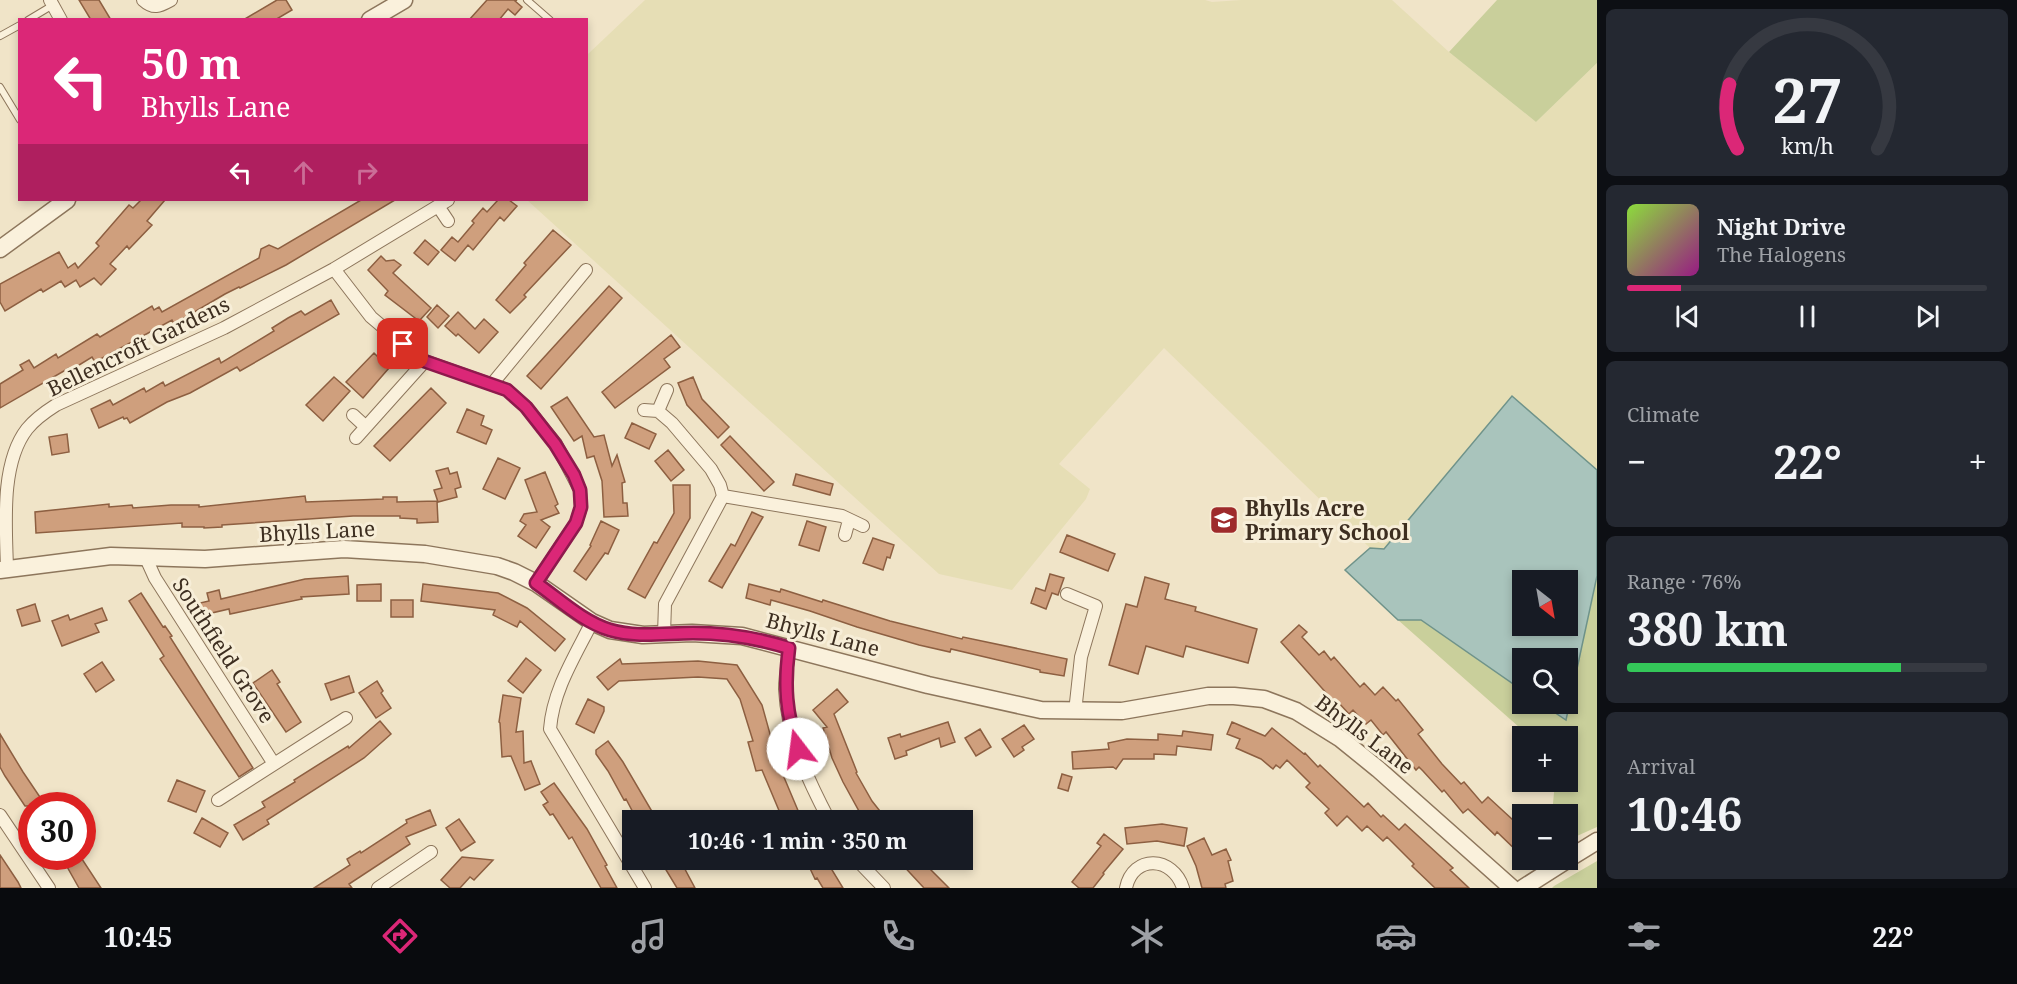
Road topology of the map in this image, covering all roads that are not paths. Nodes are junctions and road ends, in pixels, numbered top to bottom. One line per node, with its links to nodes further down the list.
1 (143, 0): 2 (street)
2 (171, 0)
3 (404, 0): 8 (street)
4 (527, 0): 9 (lane)
5 (52, 2): 6 (lane); 7 (street)
6 (31, 18)
7 (60, 18)
8 (373, 18)
9 (548, 18)
10 (18, 26): 11 (lane)
11 (0, 36)
12 (0, 87): 13 (lane)
13 (18, 117)
14 (66, 201): 17 (street)
15 (443, 202): 16 (street, Bellencroft Gardens); 18 (street, Bellencroft Gardens)
16 (448, 221)
17 (0, 249)
18 (333, 268): 20 (street); 33 (street, Bellencroft Gardens)
19 (586, 270): 21 (street)
20 (424, 361): 21 (street); 26 (street)
21 (492, 384): 34 (street)
22 (667, 390): 24 (street)
23 (644, 410): 24 (street)
24 (658, 411): 28 (street)
25 (353, 415): 26 (street)
26 (366, 427): 27 (street)
27 (356, 438)
28 (723, 496): 29 (street); 37 (street)
29 (849, 520): 30 (street); 31 (street)
30 (863, 526)
31 (845, 535)
32 (145, 556): 33 (street, Bhylls Lane); 34 (street, Bhylls Lane); 41 (street, Southfield Grove)
33 (3, 570)
34 (536, 583): 36 (street, Bhylls Lane)
35 (1067, 594): 39 (street)
36 (592, 622): 37 (street, Bhylls Lane); 52 (street)
37 (664, 634): 38 (street, Bhylls Lane)
38 (789, 648): 39 (street, Bhylls Lane); 43 (street)
39 (1074, 712): 56 (street, Bhylls Lane)
40 (346, 718): 41 (street)
41 (274, 764): 42 (street)
42 (218, 800)
43 (824, 810)
44 (0, 815): 50 (street)
45 (1597, 841): 47 (street)
46 (431, 852): 51 (street)
47 (1578, 853)
48 (867, 870): 53 (street)
49 (1551, 870): 57 (street)
50 (49, 888)
51 (378, 888)
52 (645, 888)
53 (884, 888)
54 (1126, 888): 55 (street)
55 (1183, 888)
56 (1512, 888)
57 (1523, 888)

